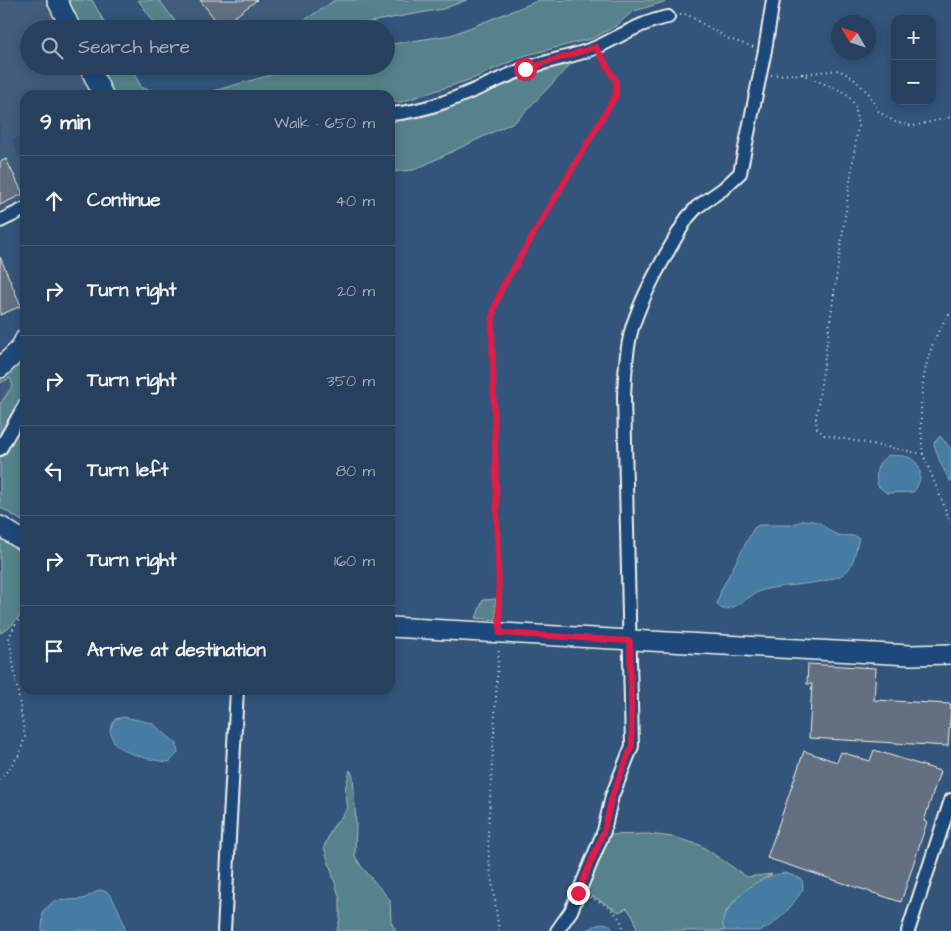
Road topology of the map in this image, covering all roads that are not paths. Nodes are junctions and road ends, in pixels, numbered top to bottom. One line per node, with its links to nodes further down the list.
1 (57, 0): 4 (street)
2 (773, 0): 17 (street)
3 (668, 17): 7 (street)
4 (67, 20)
5 (93, 75): 6 (street)
6 (101, 90)
7 (395, 114)
8 (20, 211): 9 (street)
9 (0, 221)
10 (20, 349): 11 (street)
11 (0, 368)
12 (20, 414): 13 (street)
13 (0, 449)
14 (0, 526): 15 (street)
15 (20, 539)
16 (395, 627): 17 (street)
17 (630, 641): 18 (street); 22 (street)
18 (951, 654)
19 (237, 695): 21 (street)
20 (951, 800): 23 (street)
21 (224, 931)
22 (557, 931)
23 (908, 931)

